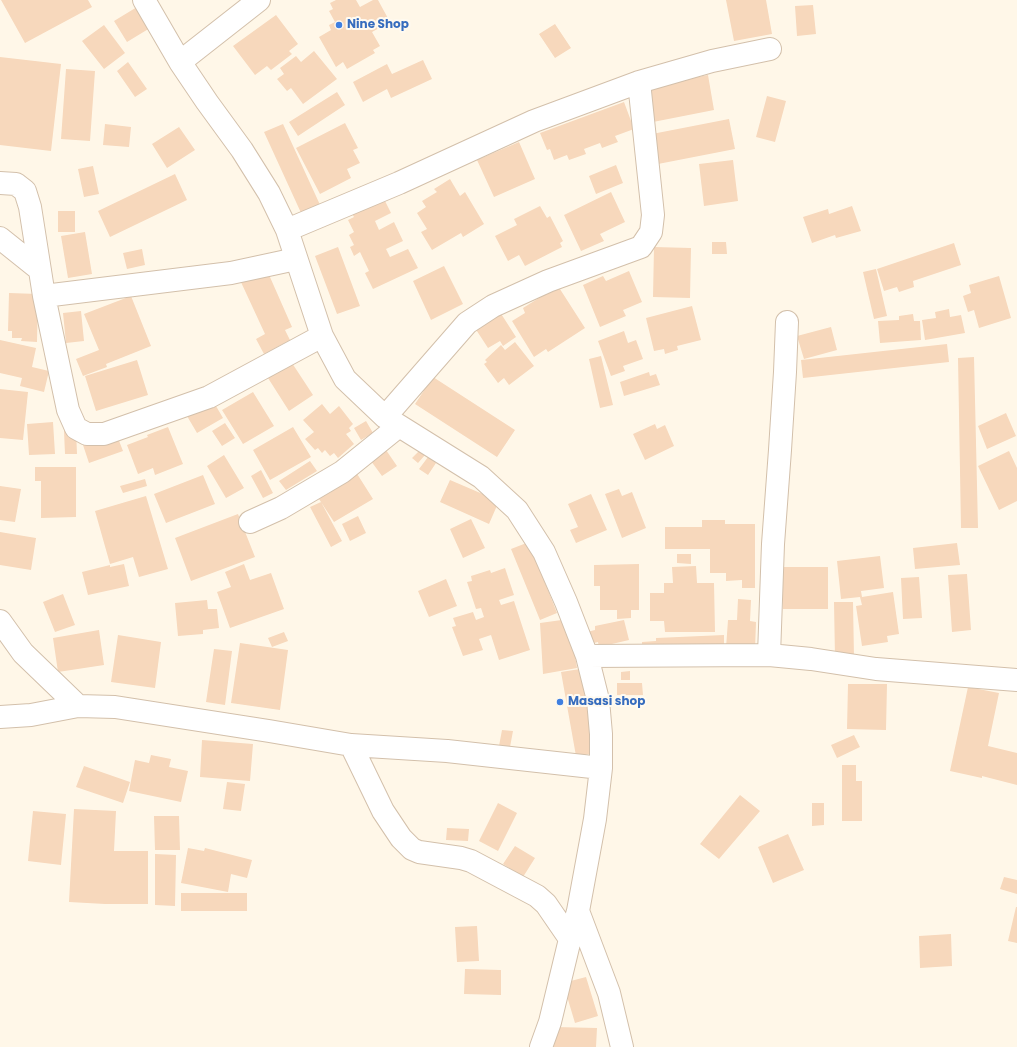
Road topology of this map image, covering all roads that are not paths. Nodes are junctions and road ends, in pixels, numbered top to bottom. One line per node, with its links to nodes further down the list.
1 (144, 0): 4 (street)
2 (259, 0): 4 (street)
3 (770, 49): 5 (street)
4 (180, 62): 7 (street)
5 (639, 82): 7 (street); 14 (street)
6 (0, 183): 10 (street)
7 (287, 230): 9 (street)
8 (0, 238): 10 (street)
9 (296, 259): 11 (street); 13 (street)
10 (40, 270): 11 (street)
11 (44, 296): 13 (street)
12 (787, 322): 17 (street)
13 (322, 336): 14 (street)
14 (392, 421): 15 (street); 18 (street)
15 (250, 522)
16 (0, 621): 20 (street)
17 (769, 655): 18 (street); 19 (street)
18 (587, 656): 23 (street)
19 (1017, 680)
20 (78, 706): 21 (street); 22 (street)
21 (0, 717)
22 (351, 745): 23 (street); 25 (street)
23 (601, 768): 24 (street)
24 (578, 912): 25 (street); 27 (street)
25 (570, 939): 26 (street)
26 (541, 1047)
27 (622, 1047)

